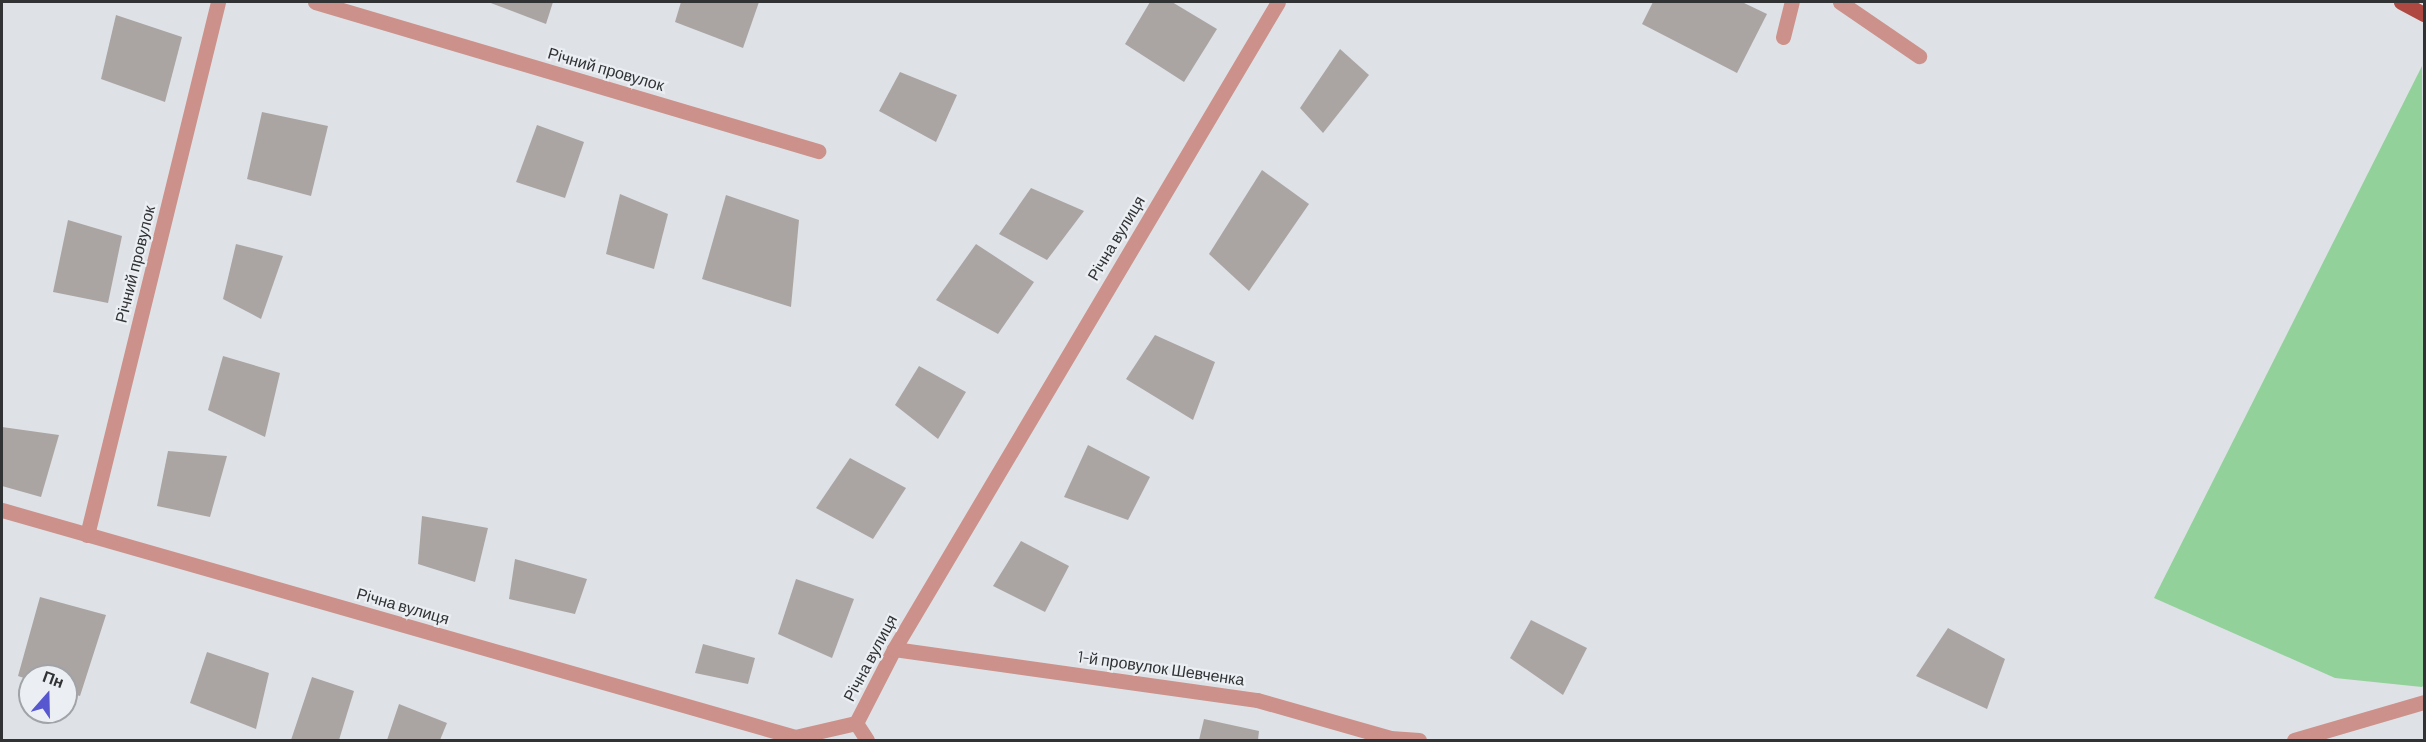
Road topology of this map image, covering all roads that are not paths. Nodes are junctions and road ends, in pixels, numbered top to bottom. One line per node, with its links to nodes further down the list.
1 (218, 2): 12 (street, Річний провулок)
2 (315, 2): 10 (street, Річний провулок)
3 (1278, 2): 13 (street, Річна вулиця)
4 (1792, 2): 8 (street)
5 (1840, 2): 9 (street)
6 (2401, 2): 7 (main road)
7 (2424, 14)
8 (1783, 37)
9 (1919, 56)
10 (818, 151)
11 (2, 510): 12 (street, Річна вулиця)
12 (87, 535): 15 (street, Річна вулиця)
13 (894, 649): 15 (street, Річна вулиця); 17 (street, 1-й провулок Шевченка)
14 (2424, 702): 18 (street)
15 (856, 723): 16 (street)
16 (867, 741)
17 (1419, 741)
18 (2294, 741)

